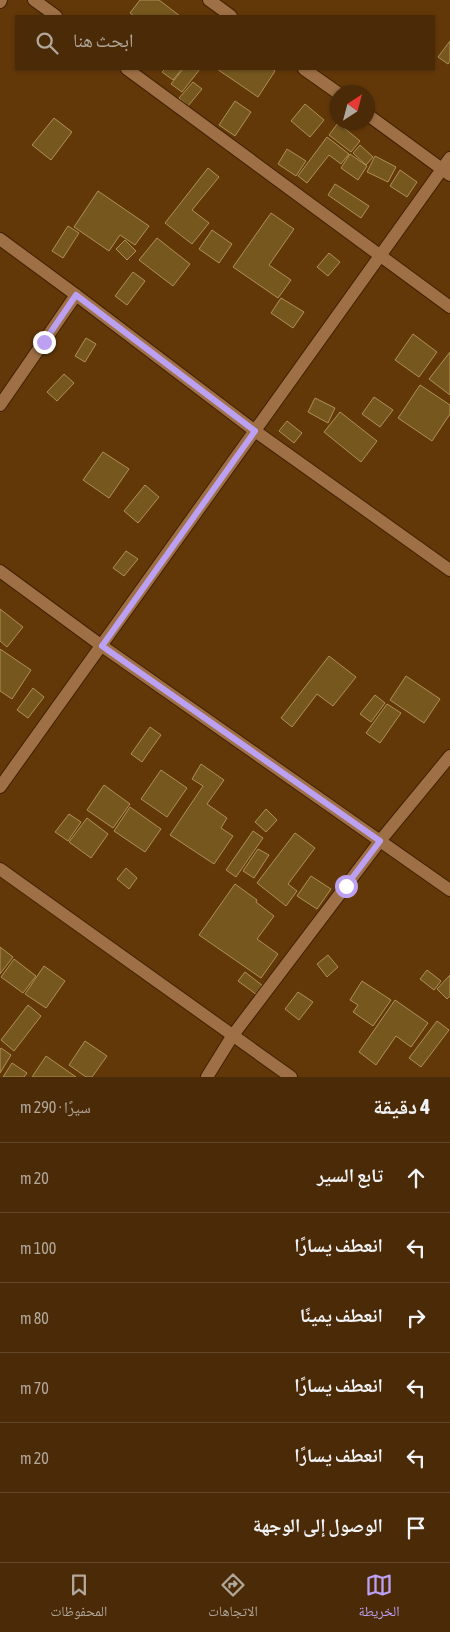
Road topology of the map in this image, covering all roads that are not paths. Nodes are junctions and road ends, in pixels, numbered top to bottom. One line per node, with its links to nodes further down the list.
1 (34, 0): 3 (street)
2 (209, 0): 4 (street)
3 (55, 15)
4 (230, 15)
5 (128, 70): 12 (street)
6 (305, 70): 7 (street)
7 (330, 87)
8 (375, 120): 10 (street)
9 (450, 158): 10 (street)
10 (446, 172): 12 (street)
11 (0, 239): 13 (street)
12 (380, 256): 14 (street); 16 (street)
13 (76, 295): 15 (street); 16 (street)
14 (450, 307)
15 (0, 405)
16 (255, 431): 17 (street); 19 (street)
17 (450, 570)
18 (0, 571): 19 (street)
19 (102, 646): 21 (street); 22 (street)
20 (450, 756): 22 (street)
21 (0, 787)
22 (380, 841): 24 (street); 25 (street)
23 (0, 868): 25 (street)
24 (450, 890)
25 (232, 1035): 26 (street); 27 (street)
26 (207, 1077)
27 (291, 1077)

